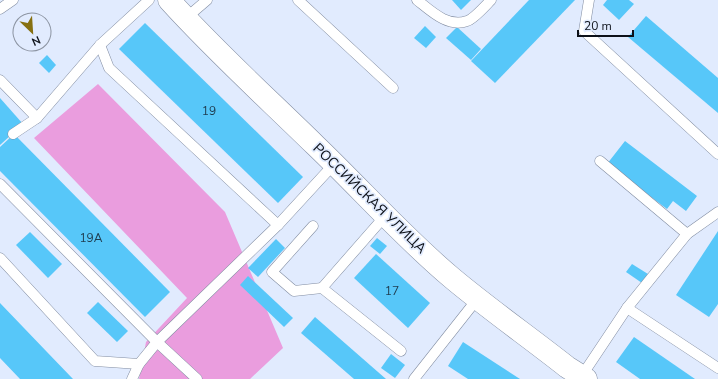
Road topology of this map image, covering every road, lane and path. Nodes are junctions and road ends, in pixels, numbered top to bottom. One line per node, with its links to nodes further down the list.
1 (14, 0): 9 (lane)
2 (149, 0): 11 (lane)
3 (169, 0): 10 (main road, РОССИЙСКАЯ УЛИЦА)
4 (207, 0): 10 (lane)
5 (298, 0): 13 (lane)
6 (417, 0): 7 (lane)
7 (491, 0)
8 (589, 0): 16 (lane)
9 (0, 8)
10 (186, 18): 18 (main road, РОССИЙСКАЯ УЛИЦА)
11 (100, 45): 14 (lane); 22 (lane)
12 (0, 80): 14 (lane)
13 (393, 88)
14 (37, 118): 15 (lane)
15 (13, 134)
16 (718, 154)
17 (600, 161): 24 (lane)
18 (335, 163): 21 (main road, РОССИЙСКАЯ УЛИЦА); 22 (lane)
19 (0, 184): 29 (lane)
20 (718, 212): 24 (lane)
21 (385, 216): 26 (lane); 27 (main road, РОССИЙСКАЯ УЛИЦА)
22 (278, 225): 29 (lane)
23 (313, 226): 26 (lane)
24 (687, 234): 28 (lane)
25 (0, 258): 31 (lane)
26 (322, 288): 30 (lane)
27 (478, 298): 33 (main road, РОССИЙСКАЯ УЛИЦА); 36 (lane)
28 (627, 308): 32 (lane); 33 (lane)
29 (157, 342): 31 (lane); 35 (lane)
30 (401, 351)
31 (139, 364): 34 (lane)
32 (718, 368)
33 (582, 378)
34 (132, 379)
35 (197, 379)
36 (414, 379)

